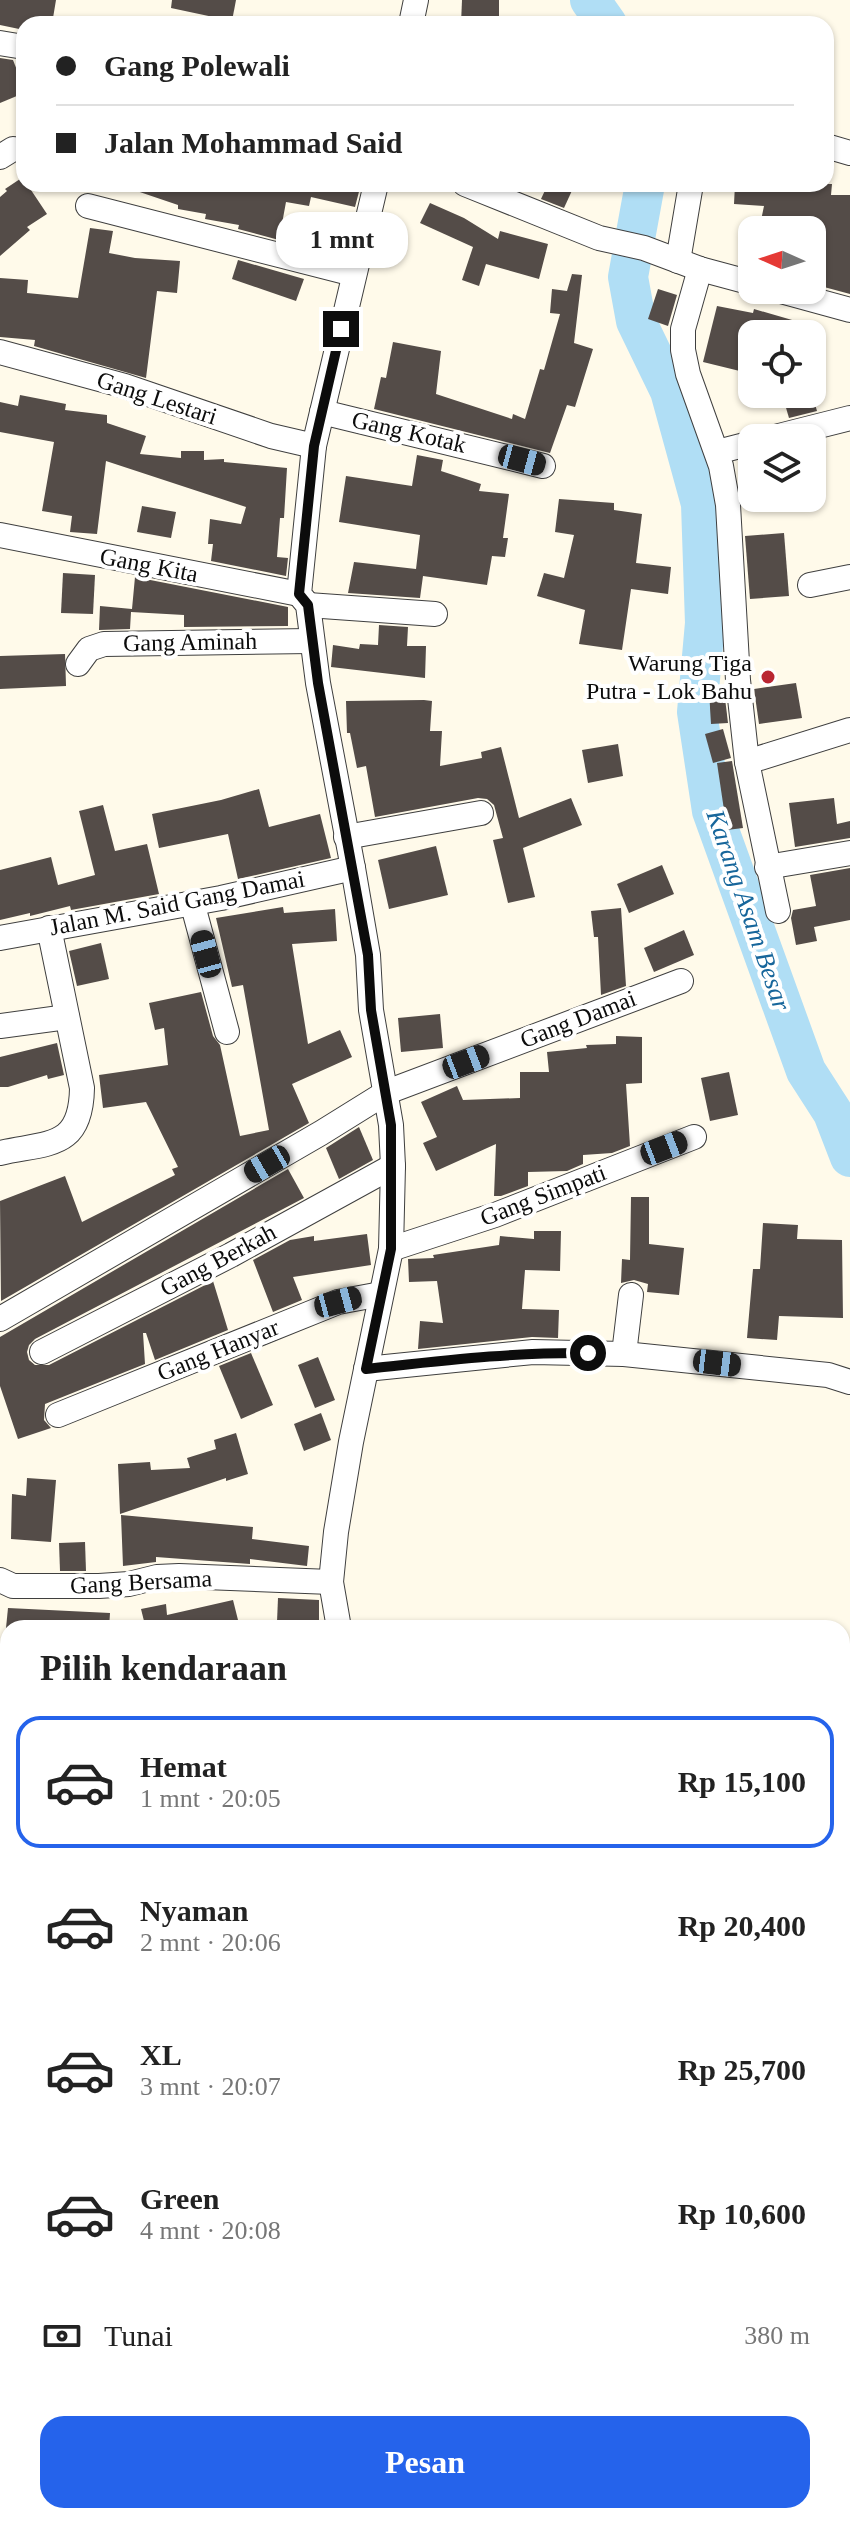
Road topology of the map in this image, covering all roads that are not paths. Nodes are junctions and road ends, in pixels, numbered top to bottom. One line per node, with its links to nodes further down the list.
1 (374, 192): 6 (street)
2 (485, 192): 5 (street)
3 (691, 192): 5 (street)
4 (88, 206): 6 (street)
5 (689, 265): 7 (street); 16 (street)
6 (353, 274): 11 (street)
7 (738, 279)
8 (826, 303): 9 (street)
9 (850, 310)
10 (0, 352): 14 (street, Gang Lestari)
11 (322, 412): 14 (street); 17 (street, Gang Kotak)
12 (850, 418): 13 (street)
13 (826, 424)
14 (314, 446): 21 (street)
15 (738, 447): 16 (street)
16 (717, 452): 26 (street)
17 (543, 466)
18 (0, 535): 21 (street, Gang Kita)
19 (850, 577): 20 (street)
20 (810, 585)
21 (303, 600): 22 (street, Gang Kita); 23 (street)
22 (435, 614)
23 (311, 641): 24 (street, Gang Aminah); 28 (street)
24 (78, 664)
25 (850, 730): 26 (street)
26 (747, 762): 30 (street)
27 (481, 813): 28 (street)
28 (346, 837): 31 (street)
29 (850, 853): 30 (street)
30 (767, 867): 33 (street)
31 (353, 868): 32 (street, Jalan M. Said Gang Damai); 40 (street)
32 (192, 902): 34 (street, Jalan M. Said Gang Damai); 39 (street)
33 (778, 911)
34 (49, 928): 35 (street, Jalan M. Said Gang Damai); 37 (street)
35 (0, 938)
36 (681, 981): 40 (street, Gang Damai)
37 (67, 1017): 38 (street); 42 (street)
38 (0, 1026)
39 (227, 1032)
40 (387, 1092): 43 (street); 47 (street, Gang Damai)
41 (694, 1137): 44 (street, Gang Simpati)
42 (0, 1153)
43 (393, 1166): 44 (street); 48 (street, Gang Berkah)
44 (391, 1249): 45 (street)
45 (381, 1294): 50 (street); 52 (street, Gang Hanyar)
46 (631, 1295): 49 (street)
47 (0, 1319)
48 (42, 1352)
49 (624, 1354): 50 (street); 51 (street)
50 (366, 1369): 54 (street)
51 (839, 1379)
52 (58, 1415)
53 (0, 1580): 54 (street, Gang Bersama)
54 (331, 1582): 55 (street)
55 (338, 1620)

